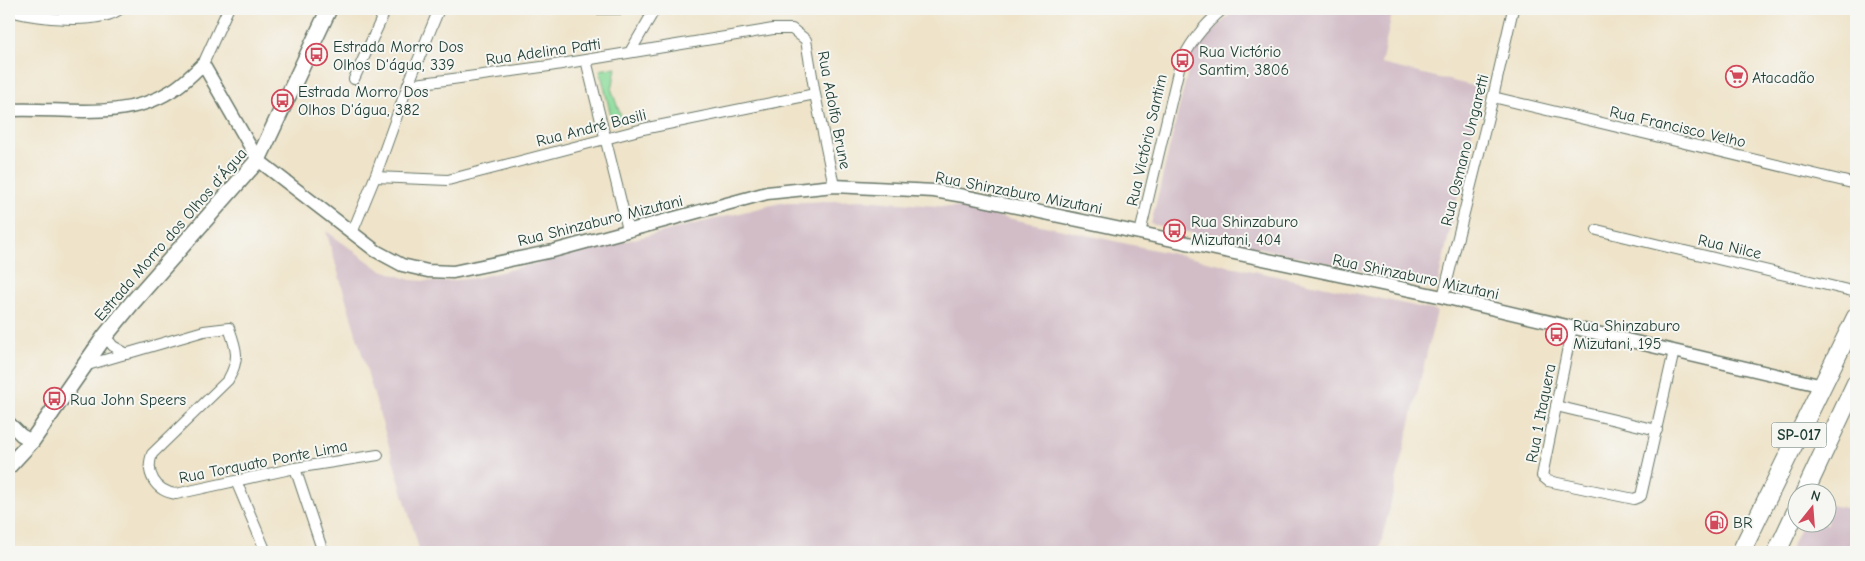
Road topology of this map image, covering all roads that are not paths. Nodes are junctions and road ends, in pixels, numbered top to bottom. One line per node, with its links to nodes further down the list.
1 (120, 9): 11 (street)
2 (228, 9): 15 (street)
3 (329, 9): 22 (main road, Estrada Morro dos Olhos d'Água)
4 (386, 9): 16 (street)
5 (439, 9): 17 (street)
6 (598, 9): 7 (street)
7 (632, 9): 8 (street)
8 (655, 9): 13 (street)
9 (1222, 9): 29 (street, Rua Victório Santim)
10 (1513, 9): 19 (street, Rua Osmano Ungaretti)
11 (9, 10)
12 (806, 40): 13 (street, Rua Adelina Patti); 18 (street, Rua Adolfo Brune)
13 (630, 52): 14 (street, Rua Adelina Patti)
14 (586, 60): 17 (street, Rua Adelina Patti); 21 (street)
15 (203, 64): 20 (street); 22 (street, Rua Shinzaburo Mizutani)
16 (354, 79)
17 (408, 85): 23 (street)
18 (815, 94): 21 (street, Rua André Basili); 25 (street, Rua Adolfo Brune)
19 (1493, 98): 24 (street, Rua Francisco Velho); 31 (street, Rua Osmano Ungaretti)
20 (9, 110)
21 (605, 138): 23 (street, Rua André Basili); 26 (street)
22 (258, 160): 28 (street, Rua Shinzaburo Mizutani); 34 (main road, Estrada Morro dos Olhos d'Água)
23 (375, 177): 28 (street)
24 (1856, 184)
25 (834, 186): 26 (street, Rua Shinzaburo Mizutani); 29 (street, Rua Shinzaburo Mizutani)
26 (628, 230): 28 (street, Rua Shinzaburo Mizutani)
27 (1597, 230): 30 (street, Rua Nilce)
28 (352, 233)
29 (1140, 233): 31 (street, Rua Shinzaburo Mizutani)
30 (1856, 292)
31 (1443, 298): 33 (street, Rua Shinzaburo Mizutani)
32 (1856, 317): 39 (highway, SP-017)
33 (1572, 327): 35 (street, Rua Shinzaburo Mizutani); 40 (street, Rua 1 Itaquera)
34 (105, 336): 36 (street); 37 (main road, Estrada Morro dos Olhos d'Água)
35 (1674, 351): 39 (street, Rua Shinzaburo Mizutani); 42 (street)
36 (127, 354): 37 (street, Rua Torquato Ponte Lima); 47 (street, Rua Torquato Ponte Lima)
37 (84, 366): 43 (main road, Estrada Morro dos Olhos d'Água)
38 (1856, 383): 48 (highway, SP-017)
39 (1822, 386): 52 (highway, SP-017)
40 (1556, 406): 42 (street); 42 (street, Rua 1 Itaquera)
41 (9, 423): 43 (street)
42 (1657, 430)
43 (32, 441): 45 (main road, Estrada Morro dos Olhos d'Água)
44 (378, 456): 46 (street, Rua Torquato Ponte Lima)
45 (9, 466)
46 (295, 468): 47 (street, Rua Torquato Ponte Lima); 51 (street)
47 (236, 481): 50 (street)
48 (1809, 484)
49 (1788, 529): 53 (highway)
50 (266, 552)
51 (323, 552)
52 (1741, 552)
53 (1777, 552)

